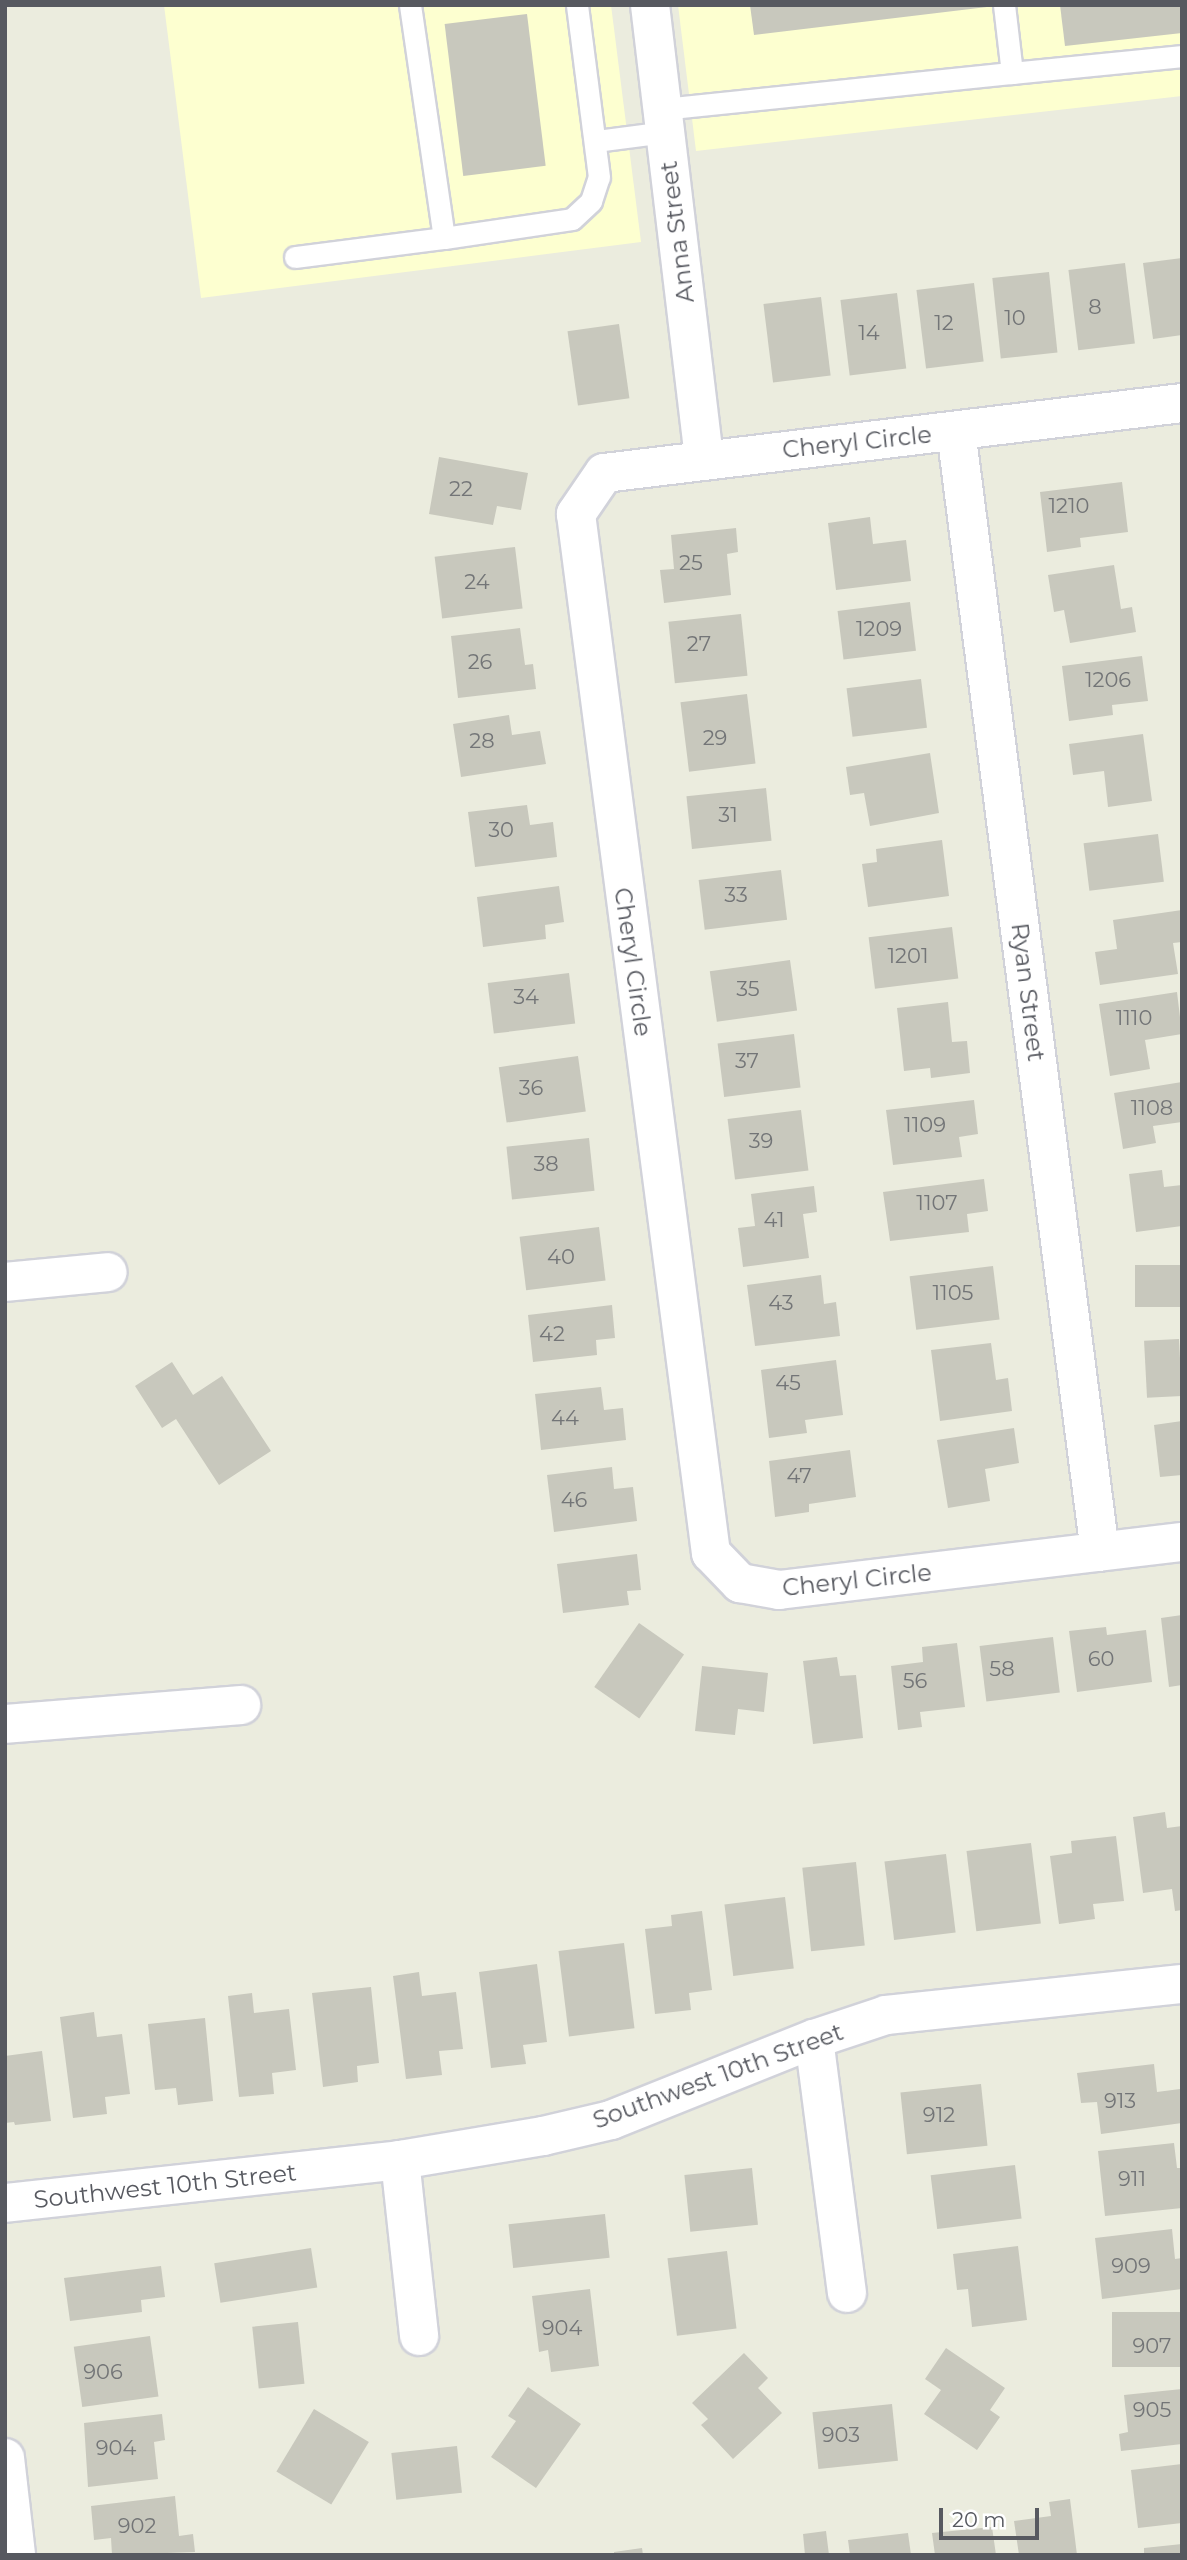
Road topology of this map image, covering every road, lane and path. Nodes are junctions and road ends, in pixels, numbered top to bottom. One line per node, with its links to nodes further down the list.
1 (410, 5): 9 (lane)
2 (577, 5): 8 (lane)
3 (650, 5): 7 (street, Anna Street)
4 (1004, 5): 6 (lane)
5 (1182, 56): 6 (lane)
6 (1012, 73): 7 (lane)
7 (664, 121): 8 (lane); 13 (street, Anna Street)
8 (596, 141): 9 (lane)
9 (444, 238): 10 (lane)
10 (295, 257)
11 (1182, 403): 12 (street, Cheryl Circle)
12 (956, 431): 13 (street, Cheryl Circle); 17 (street, Ryan Street)
13 (704, 459): 17 (street, Cheryl Circle)
14 (108, 1272): 15 (street)
15 (5, 1282)
16 (1182, 1542): 17 (street, Cheryl Circle)
17 (1100, 1552)
18 (241, 1705): 19 (street)
19 (5, 1724)
20 (1182, 1984): 21 (street, Southwest 10th Street)
21 (814, 2039): 22 (street, Southwest 10th Street); 24 (street)
22 (400, 2160): 23 (street, Southwest 10th Street); 25 (street)
23 (5, 2203)
24 (847, 2292)
25 (419, 2336)
26 (5, 2458): 27 (street)
27 (16, 2555)

